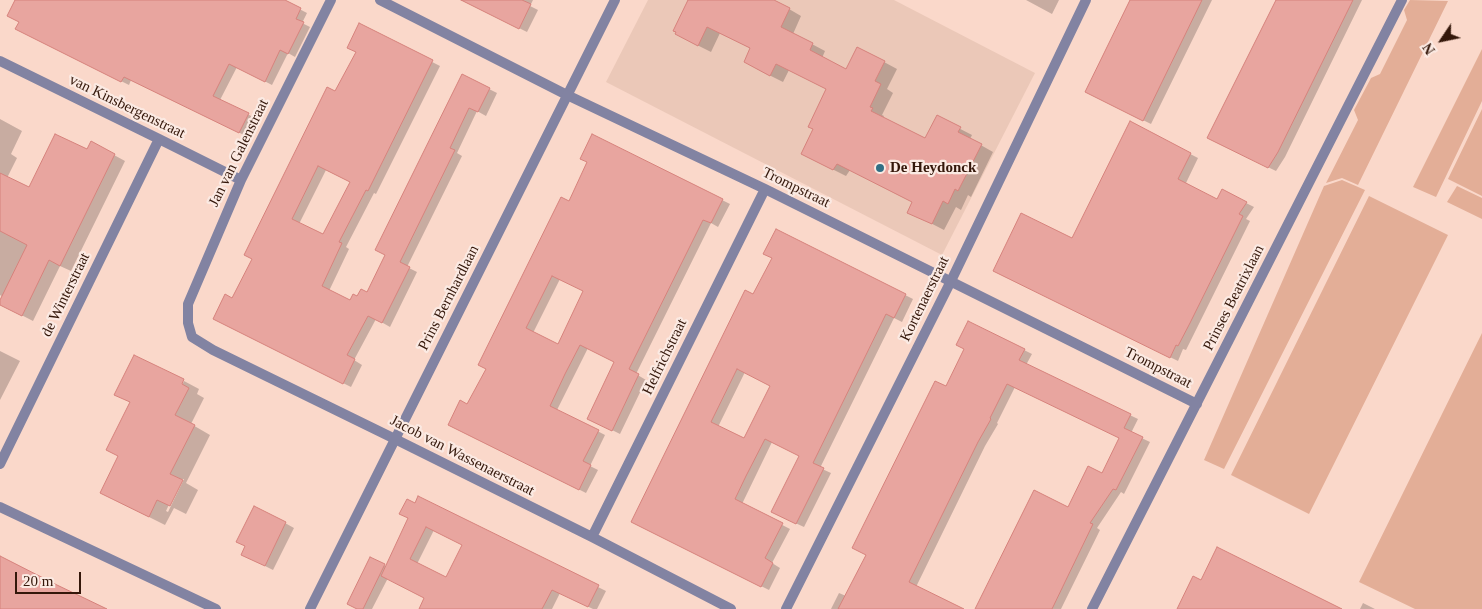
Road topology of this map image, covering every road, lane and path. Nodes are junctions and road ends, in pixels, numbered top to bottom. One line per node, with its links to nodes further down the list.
1 (331, 0): 9 (street, Jan van Galenstraat)
2 (380, 0): 7 (street, Trompstraat)
3 (615, 0): 7 (street, Prins Bernhardlaan)
4 (1086, 0): 11 (street, Kortenaerstraat)
5 (1402, 0): 13 (street, Prinses Beatrixlaan)
6 (0, 61): 8 (street, van Kinsbergenstraat)
7 (567, 95): 10 (street, Trompstraat); 14 (street, Prins Bernhardlaan)
8 (159, 139): 9 (street, van Kinsbergenstraat); 15 (street, de Winterstraat)
9 (241, 180): 12 (street, Jan van Galenstraat)
10 (765, 189): 11 (street, Trompstraat); 17 (street, Helfrichstraat)
11 (951, 281): 13 (street, Trompstraat); 21 (street, Kortenaerstraat)
12 (188, 323): 14 (street, Jacob van Wassenaerstraat)
13 (1197, 404): 22 (street, Prinses Beatrixlaan)
14 (395, 439): 17 (street, Jacob van Wassenaerstraat); 19 (street, Prins Bernhardlaan)
15 (0, 464)
16 (0, 507): 18 (street)
17 (592, 538): 20 (street, Jacob van Wassenaerstraat)
18 (212, 608)
19 (310, 609)
20 (731, 609)
21 (786, 609)
22 (1092, 609)

